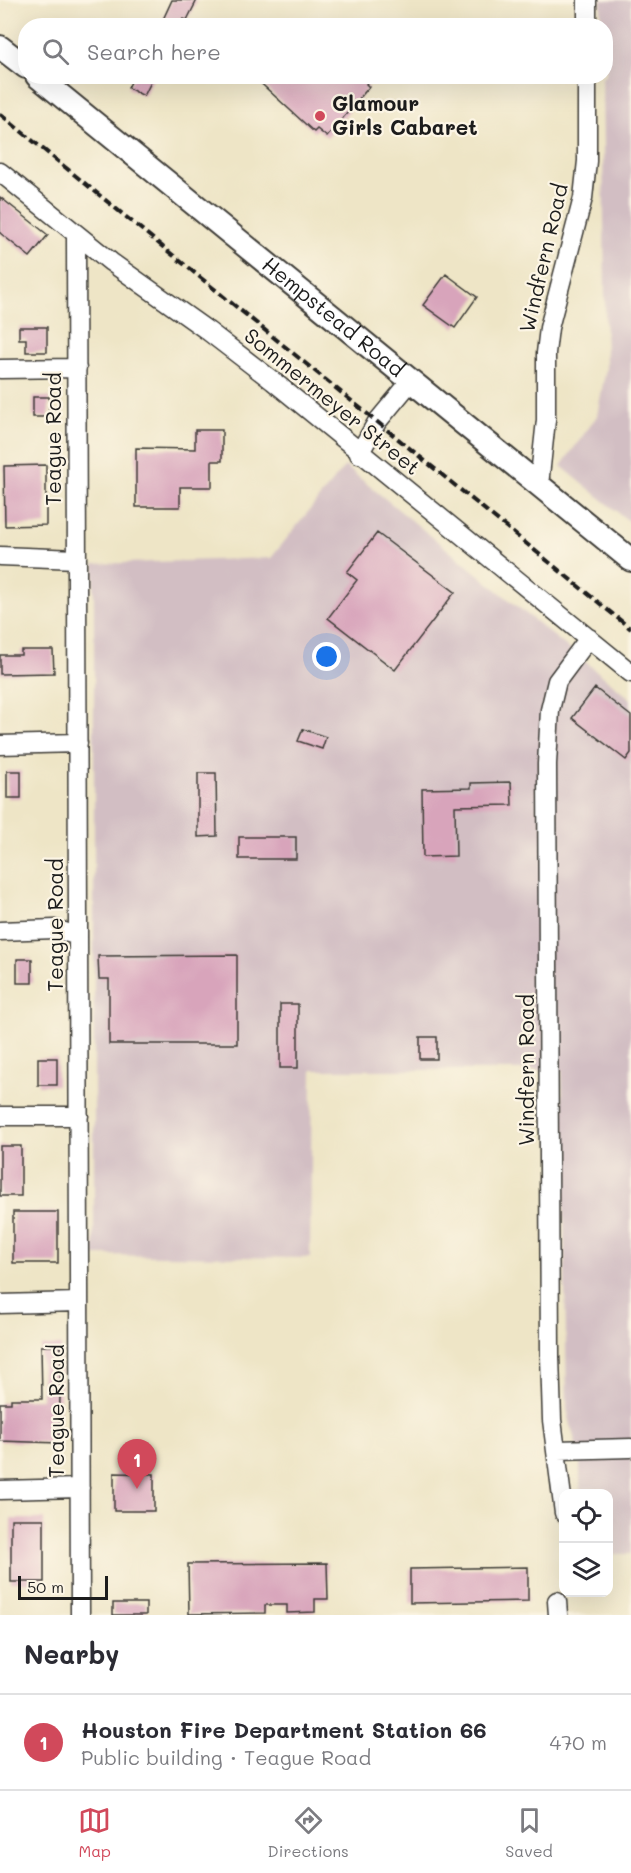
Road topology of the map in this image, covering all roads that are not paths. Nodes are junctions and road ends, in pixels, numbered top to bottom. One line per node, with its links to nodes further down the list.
1 (586, 0): 2 (street)
2 (586, 18)
3 (0, 46): 4 (main road)
4 (18, 61)
5 (47, 84): 11 (main road, Hempstead Road)
6 (587, 84): 13 (street, Windfern Road)
7 (0, 172): 8 (street, Sommermeyer Street)
8 (76, 235): 9 (street, Teague Road); 12 (street, Sommermeyer Street)
9 (77, 368): 10 (street); 15 (street, Teague Road)
10 (0, 369)
11 (411, 381): 12 (street); 13 (main road, Hempstead Road)
12 (359, 454): 17 (street, Sommermeyer Street)
13 (539, 485): 16 (main road, Hempstead Road)
14 (0, 556): 15 (street)
15 (77, 559): 19 (street, Teague Road)
16 (631, 560)
17 (589, 638): 18 (street, Sommermeyer Street); 28 (street, Windfern Road)
18 (631, 673)
19 (78, 742): 20 (street); 22 (street, Teague Road)
20 (0, 745)
21 (0, 931): 22 (street)
22 (78, 936): 24 (street, Teague Road)
23 (0, 1116): 24 (street)
24 (79, 1116): 25 (street, Teague Road)
25 (79, 1302): 26 (street); 29 (street, Teague Road)
26 (0, 1304)
27 (631, 1448): 28 (street)
28 (557, 1449): 30 (street, Windfern Road)
29 (80, 1488): 31 (street); 32 (street, Teague Road)
30 (561, 1489)
31 (0, 1490)
32 (80, 1615)

